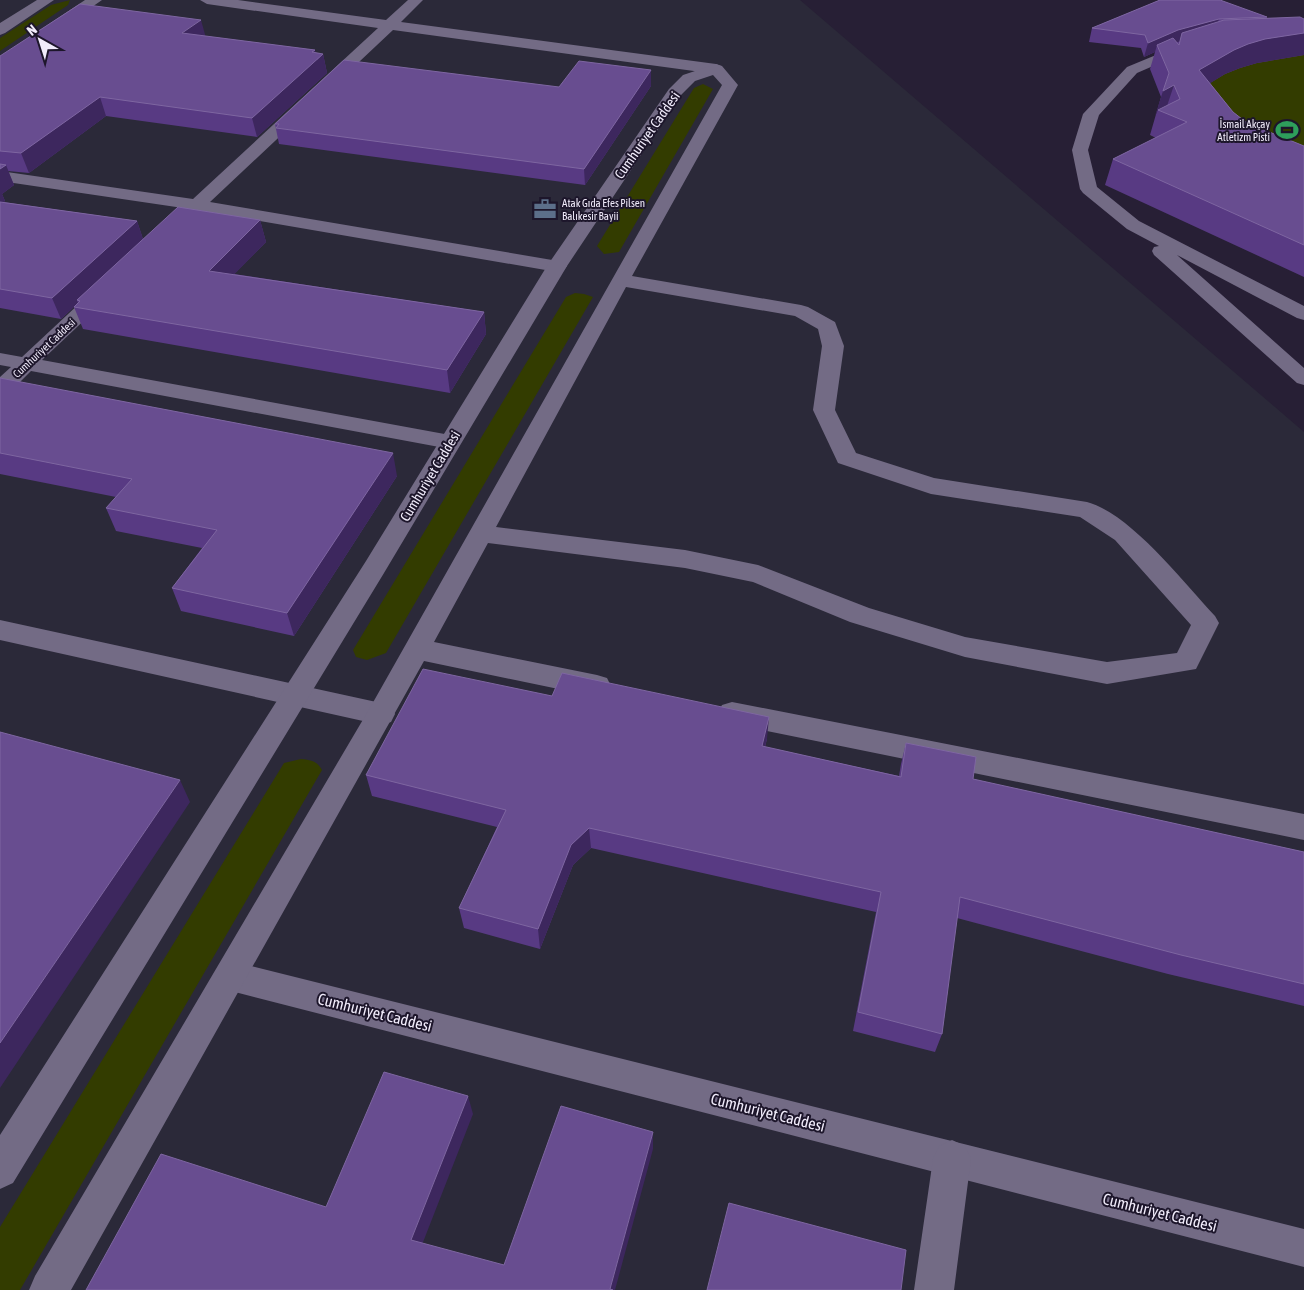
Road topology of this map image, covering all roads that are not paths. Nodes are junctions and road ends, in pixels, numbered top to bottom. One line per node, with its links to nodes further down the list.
1 (47, 0): 6 (street)
2 (95, 0): 8 (street)
3 (207, 0): 5 (lane)
4 (416, 0): 5 (lane)
5 (389, 25): 9 (lane); 11 (lane)
6 (0, 30)
7 (1197, 43): 12 (lane)
8 (0, 64)
9 (716, 69): 14 (street, Cumhuriyet Caddesi); 16 (street)
10 (0, 176): 11 (lane)
11 (196, 205): 13 (lane); 14 (lane)
12 (1133, 225): 17 (lane); 20 (lane)
13 (154, 245)
14 (558, 266): 22 (street, Cumhuriyet Caddesi)
15 (119, 278): 19 (lane, Cumhuriyet Caddesi)
16 (620, 280): 23 (street); 23 (street)
17 (1304, 314)
18 (0, 359): 19 (lane)
19 (27, 364): 21 (lane, Cumhuriyet Caddesi); 22 (lane)
20 (1304, 379)
21 (0, 389)
22 (450, 442): 27 (street, Cumhuriyet Caddesi)
23 (481, 534): 25 (street)
24 (0, 630): 27 (lane)
25 (417, 650): 26 (street); 29 (street)
26 (622, 690)
27 (296, 695): 29 (lane); 33 (street, Cumhuriyet Caddesi)
28 (710, 708): 30 (street)
29 (381, 714): 31 (street)
30 (1304, 827)
31 (231, 976): 32 (lane, Cumhuriyet Caddesi); 35 (street)
32 (952, 1159): 34 (lane, Cumhuriyet Caddesi); 36 (street)
33 (0, 1170)
34 (1304, 1248)
35 (49, 1290)
36 (934, 1290)

